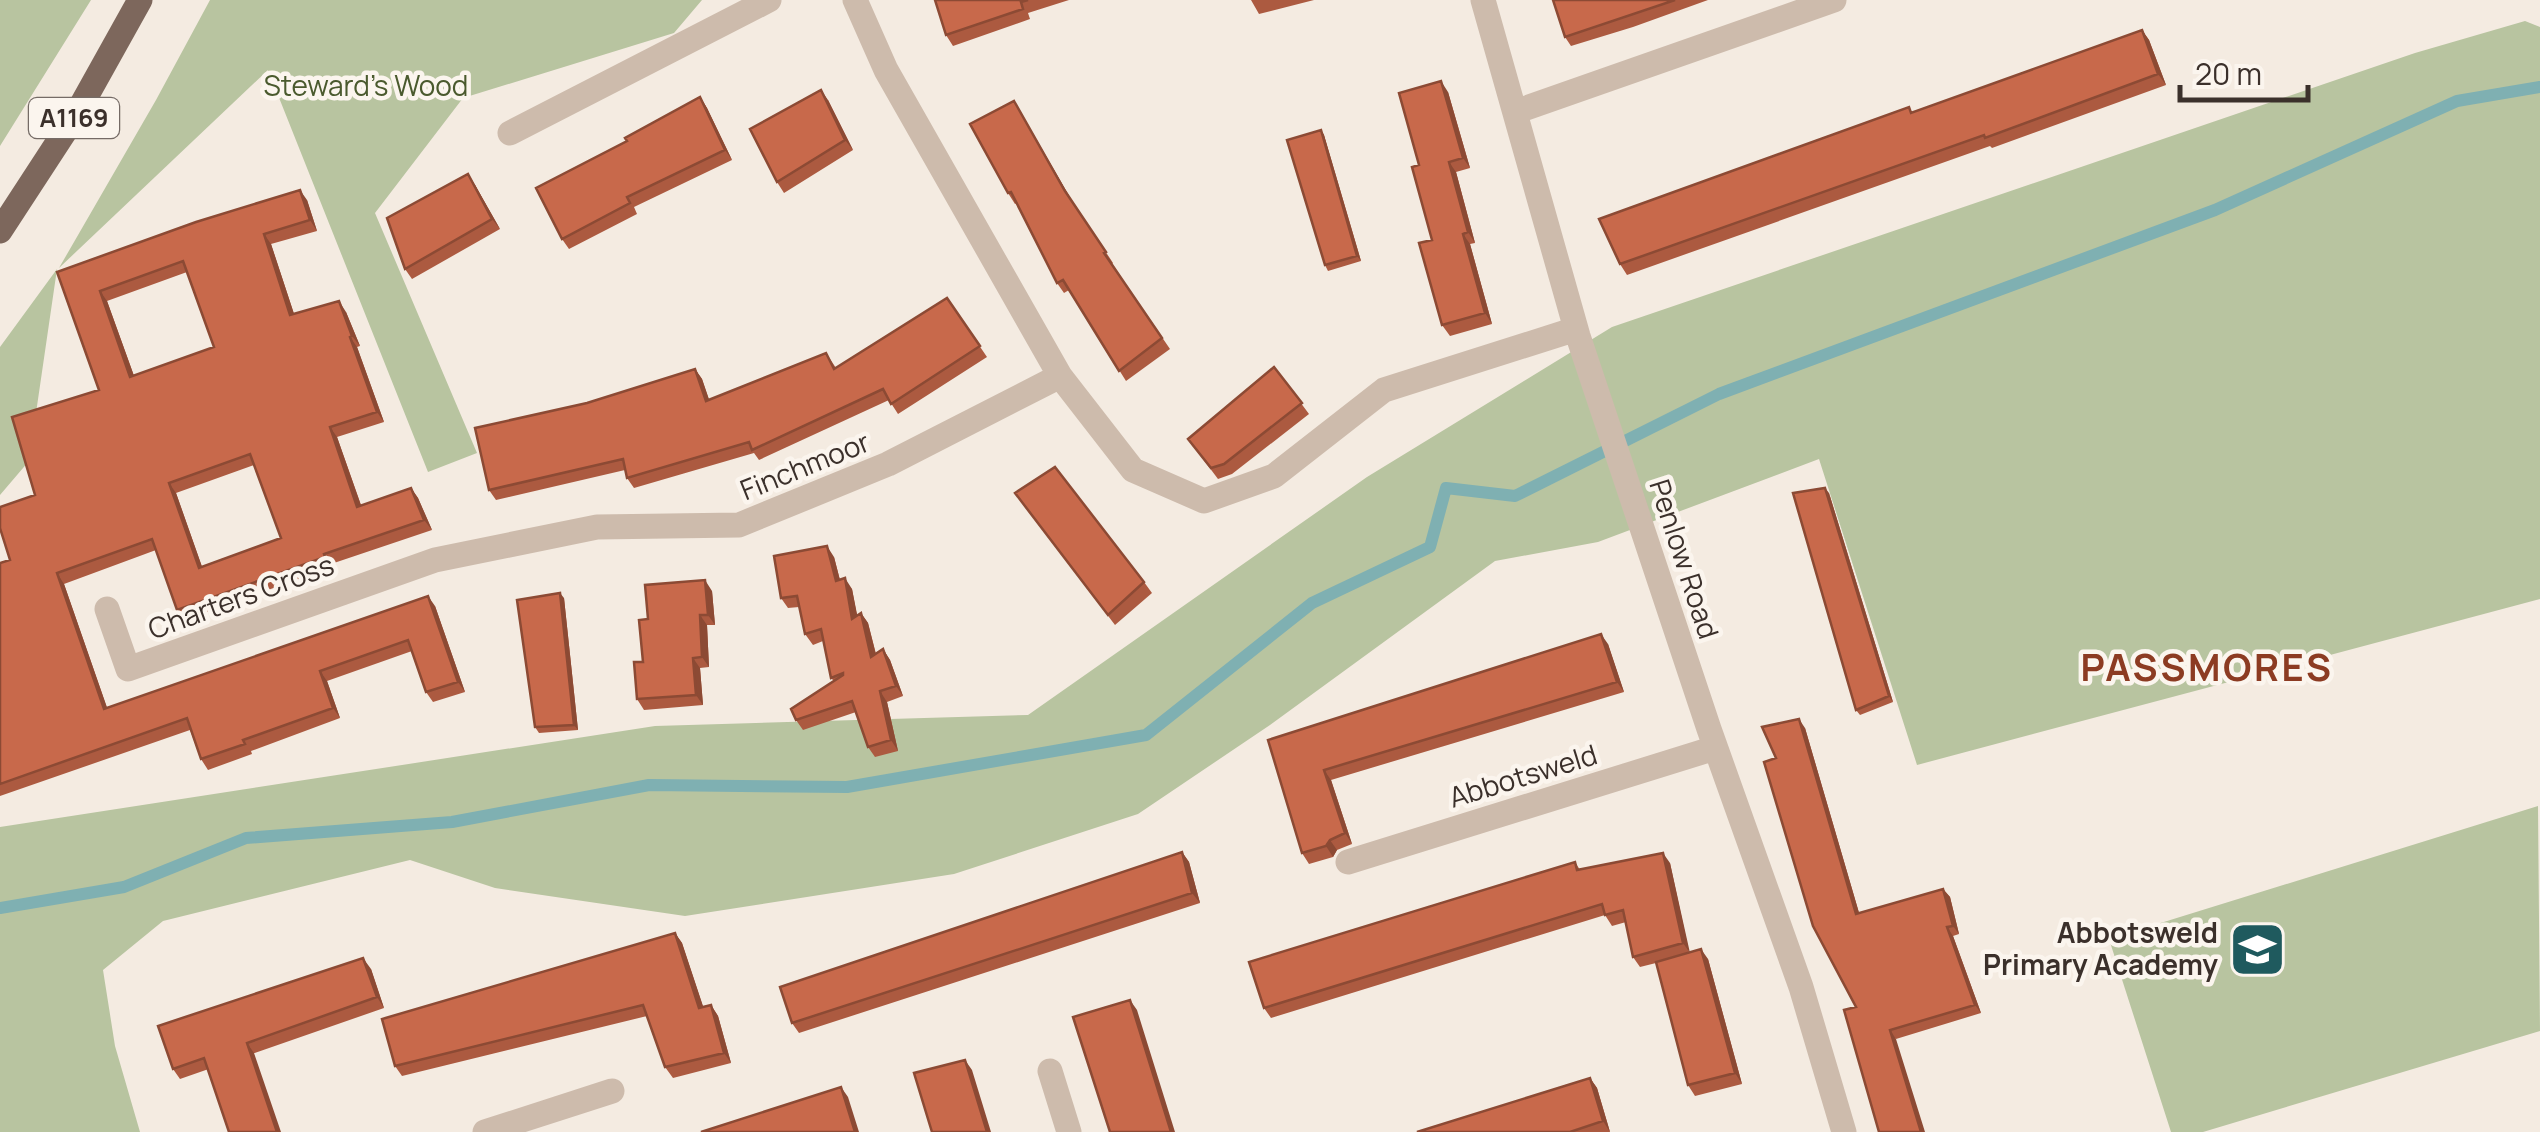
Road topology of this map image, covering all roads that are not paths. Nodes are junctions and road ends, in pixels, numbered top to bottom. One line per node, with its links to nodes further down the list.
1 (140, 0): 8 (main road, A1169)
2 (769, 0): 7 (street)
3 (855, 0): 10 (street)
4 (1483, 0): 6 (street, Penlow Road)
5 (1834, 0): 6 (street)
6 (1515, 112): 9 (street, Penlow Road)
7 (510, 133)
8 (0, 231)
9 (1576, 329): 10 (street); 13 (street, Penlow Road)
10 (1060, 376): 11 (street, Finchmoor)
11 (435, 560): 12 (street, Charters Cross)
12 (107, 609)
13 (1715, 748): 14 (street, Abbotsweld); 17 (street, Penlow Road)
14 (1348, 862)
15 (1050, 1071): 19 (street)
16 (612, 1091): 18 (street)
17 (1837, 1130)
18 (484, 1132)
19 (1069, 1132)

